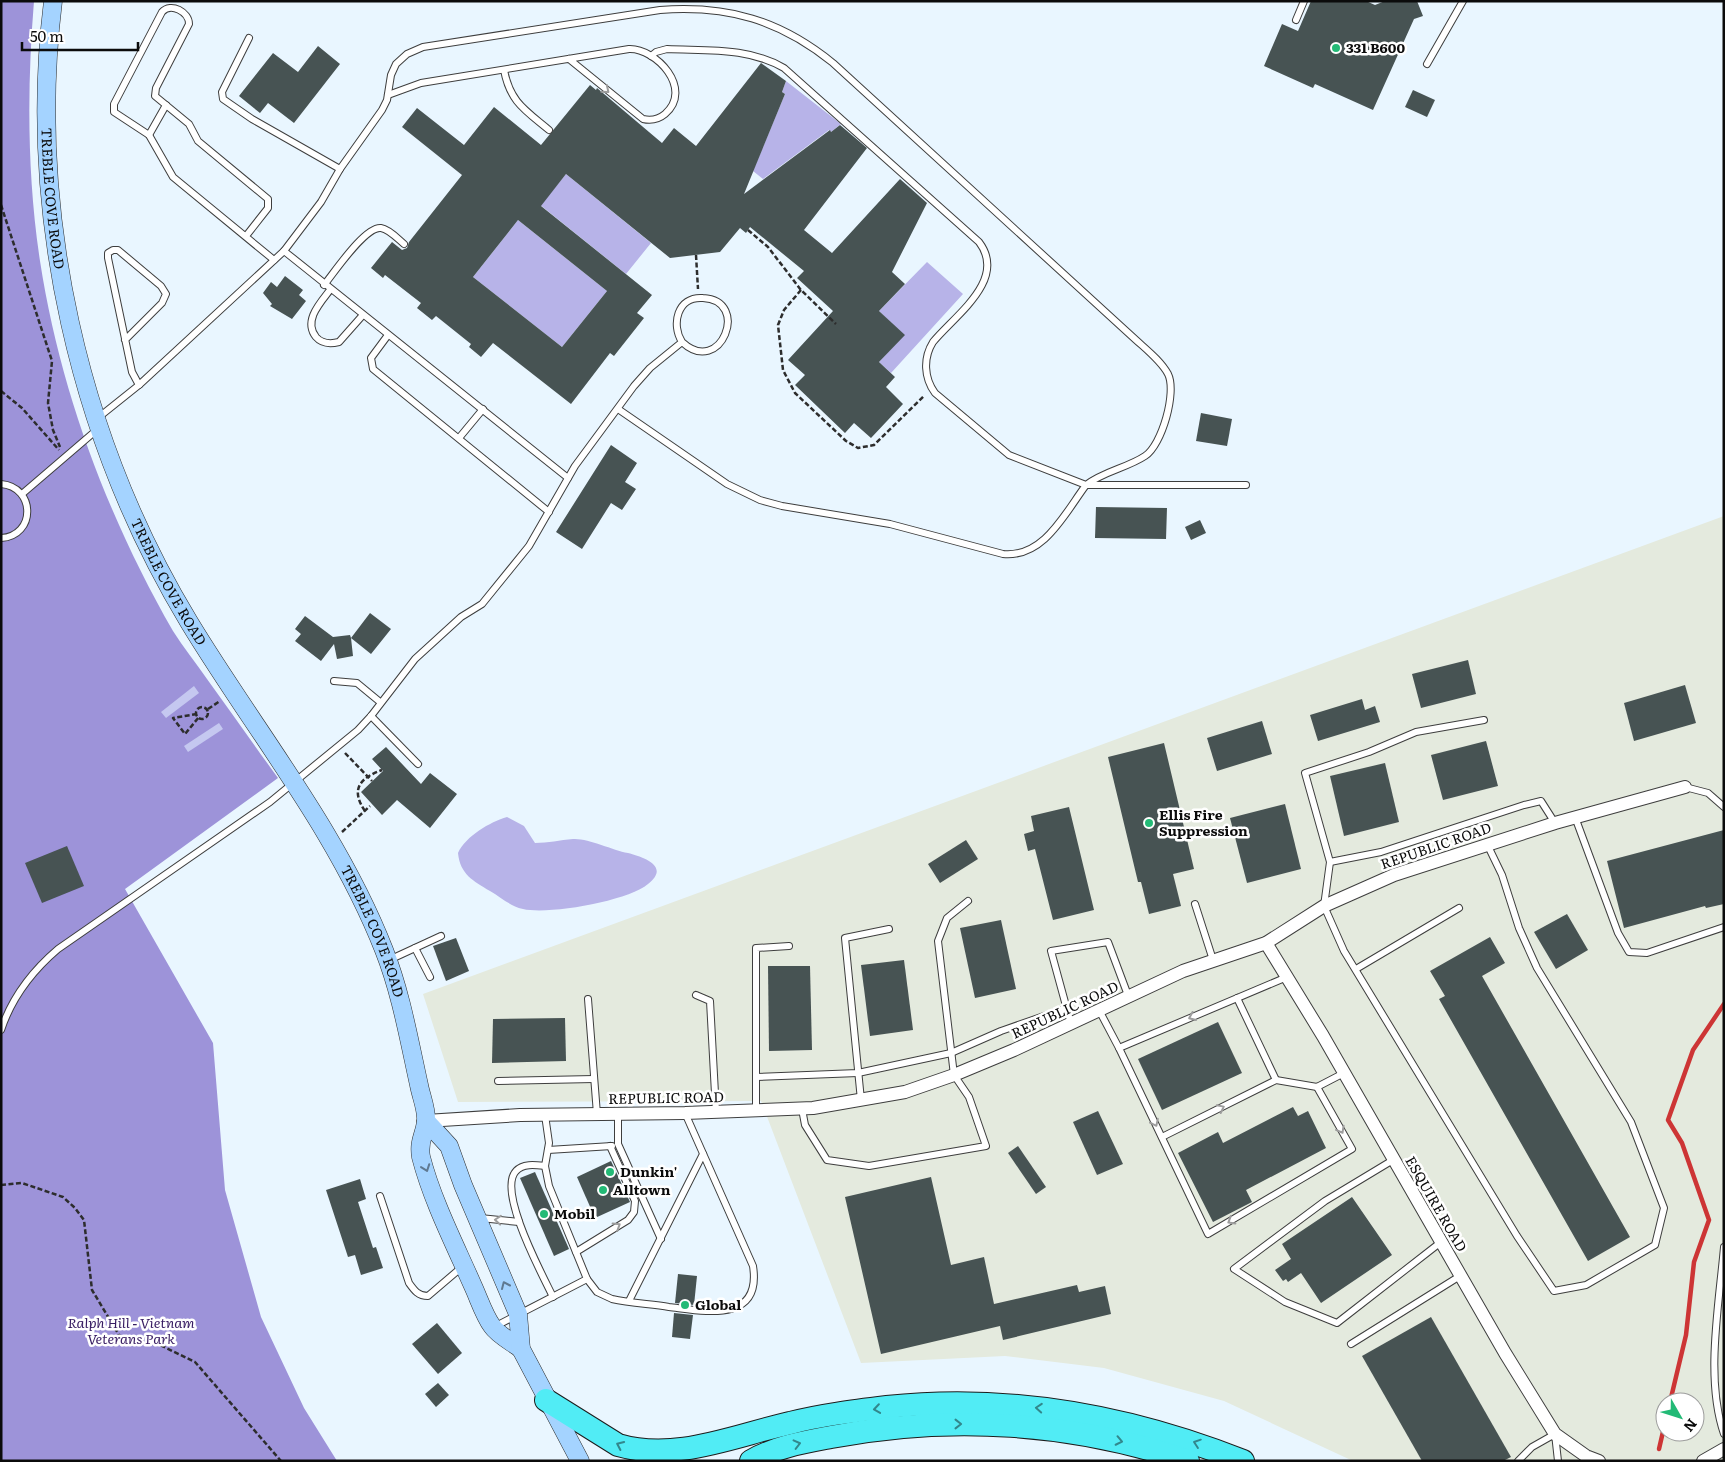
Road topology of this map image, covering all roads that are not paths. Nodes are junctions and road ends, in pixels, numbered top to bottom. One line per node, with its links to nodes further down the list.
1 (54, 1): 28 (main road, TREBLE COVE ROAD)
2 (1304, 1): 4 (lane)
3 (1463, 1): 8 (lane)
4 (1296, 20)
5 (248, 38): 14 (lane)
6 (651, 56): 7 (lane); 7 (lane, one-way to 6); 32 (lane)
7 (569, 59): 9 (lane)
8 (1427, 64)
9 (504, 70): 10 (lane); 12 (lane)
10 (388, 95): 14 (lane); 32 (lane)
11 (166, 105): 13 (lane); 13 (lane); 15 (lane)
12 (549, 130)
13 (149, 136): 15 (lane)
14 (340, 169): 17 (lane)
15 (246, 236): 18 (lane)
16 (404, 244): 19 (lane)
17 (284, 251): 18 (lane); 19 (lane)
18 (274, 260): 25 (lane)
19 (324, 285): 20 (lane)
20 (330, 290): 21 (lane); 21 (lane)
21 (362, 316): 22 (lane)
22 (388, 335): 26 (lane); 29 (lane)
23 (125, 340): 23 (lane); 25 (lane)
24 (682, 342): 24 (lane); 27 (lane)
25 (139, 385): 28 (lane)
26 (483, 409): 29 (lane); 30 (lane)
27 (618, 409): 30 (lane); 32 (lane)
28 (98, 423): 34 (lane); 42 (main road, TREBLE COVE ROAD)
29 (459, 438): 35 (lane)
30 (568, 478): 35 (lane)
31 (1, 484): 34 (lane)
32 (1086, 485): 33 (lane)
33 (1246, 485)
34 (22, 494): 36 (lane)
35 (549, 512): 38 (lane)
36 (1, 538)
37 (334, 681): 38 (lane)
38 (380, 702): 39 (lane)
39 (371, 716): 41 (lane); 42 (lane)
40 (1484, 720): 48 (lane)
41 (418, 764)
42 (295, 783): 60 (main road, TREBLE COVE ROAD); 71 (lane)
43 (1685, 788): 44 (lane); 45 (street, REPUBLIC ROAD)
44 (1724, 808)
45 (1575, 817): 46 (street, REPUBLIC ROAD); 53 (lane)
46 (1555, 823): 47 (street, REPUBLIC ROAD); 48 (lane)
47 (1487, 844): 51 (street, REPUBLIC ROAD); 61 (lane)
48 (1330, 862): 51 (lane)
49 (968, 901): 73 (lane)
50 (1195, 904): 59 (lane)
51 (1324, 906): 56 (street, REPUBLIC ROAD); 61 (lane)
52 (1460, 908): 61 (lane)
53 (1724, 927)
54 (889, 929): 74 (lane)
55 (441, 936): 58 (lane)
56 (1266, 943): 59 (street, REPUBLIC ROAD); 63 (street, ESQUIRE ROAD)
57 (790, 946): 77 (lane)
58 (416, 948): 60 (lane); 62 (lane)
59 (1213, 960): 65 (street, REPUBLIC ROAD)
60 (388, 961): 90 (main road, TREBLE COVE ROAD)
61 (1356, 969)
62 (430, 977)
63 (1288, 977): 66 (lane); 75 (street, ESQUIRE ROAD)
64 (696, 995): 85 (lane)
65 (1129, 998): 68 (lane); 69 (street, REPUBLIC ROAD)
66 (1237, 998): 72 (lane, one-way to 72); 79 (lane)
67 (588, 999): 78 (lane)
68 (1067, 1008): 70 (lane); 73 (lane)
69 (1100, 1012): 70 (street, REPUBLIC ROAD); 72 (lane)
70 (1071, 1024): 76 (street, REPUBLIC ROAD)
71 (1, 1030)
72 (1119, 1048): 91 (lane, one-way to 91)
73 (951, 1053): 74 (lane); 76 (lane)
74 (858, 1073): 77 (lane); 82 (lane)
75 (1344, 1073): 81 (lane); 96 (street, ESQUIRE ROAD)
76 (954, 1076): 82 (street, REPUBLIC ROAD); 83 (lane)
77 (756, 1077): 84 (lane)
78 (594, 1079): 80 (lane); 87 (lane)
79 (1276, 1080): 81 (lane); 91 (lane, one-way to 79)
80 (498, 1081)
81 (1317, 1087): 91 (lane, one-way to 91)
82 (861, 1100): 83 (street, REPUBLIC ROAD)
83 (802, 1109): 84 (street, REPUBLIC ROAD)
84 (756, 1111): 85 (street, REPUBLIC ROAD)
85 (716, 1112): 88 (street, REPUBLIC ROAD)
86 (618, 1113): 87 (street, REPUBLIC ROAD); 88 (street, REPUBLIC ROAD); 92 (lane)
87 (597, 1114): 89 (street, REPUBLIC ROAD)
88 (686, 1114): 95 (lane)
89 (545, 1115): 90 (street, REPUBLIC ROAD); 94 (lane)
90 (426, 1121): 99 (main road, TREBLE COVE ROAD); 106 (main road, TREBLE COVE ROAD, one-way to 106)
91 (1162, 1137)
92 (618, 1144): 93 (lane); 101 (lane)
93 (610, 1146): 94 (lane); 104 (lane, one-way to 93)
94 (548, 1150): 97 (lane)
95 (704, 1154): 101 (lane); 110 (lane)
96 (1393, 1160): 102 (street, ESQUIRE ROAD); 102 (lane)
97 (545, 1166): 100 (lane); 104 (lane)
98 (380, 1196): 106 (lane)
99 (476, 1218): 100 (lane, one-way to 99); 105 (main road, TREBLE COVE ROAD)
100 (519, 1222): 109 (lane)
101 (661, 1239): 110 (lane)
102 (1441, 1242): 107 (street, ESQUIRE ROAD)
103 (1724, 1247): 117 (lane)
104 (576, 1252): 108 (lane)
105 (491, 1253): 106 (main road); 111 (main road, TREBLE COVE ROAD, one-way to 105)
106 (464, 1265): 112 (main road, TREBLE COVE ROAD)
107 (1460, 1276): 113 (lane); 116 (street, ESQUIRE ROAD)
108 (586, 1279): 109 (lane); 110 (lane)
109 (553, 1297): 111 (lane)
110 (629, 1302)
111 (518, 1314): 112 (lane); 114 (main road, TREBLE COVE ROAD)
112 (493, 1328): 114 (main road, TREBLE COVE ROAD)
113 (1351, 1344)
114 (520, 1349): 115 (main road, TREBLE COVE ROAD)
115 (546, 1400): 119 (highway, one-way to 115); 121 (main road, TREBLE COVE ROAD)
116 (1555, 1434): 124 (lane); 125 (lane); 126 (street, ESQUIRE ROAD)
117 (1724, 1434)
118 (1724, 1449): 127 (street)
119 (693, 1455): 123 (highway, one-way to 119)
120 (753, 1460): 122 (highway, one-way to 122)
121 (580, 1461)
122 (1188, 1461)
123 (1243, 1461)
124 (1518, 1461)
125 (1558, 1461)
126 (1599, 1461)
127 (1702, 1461)

